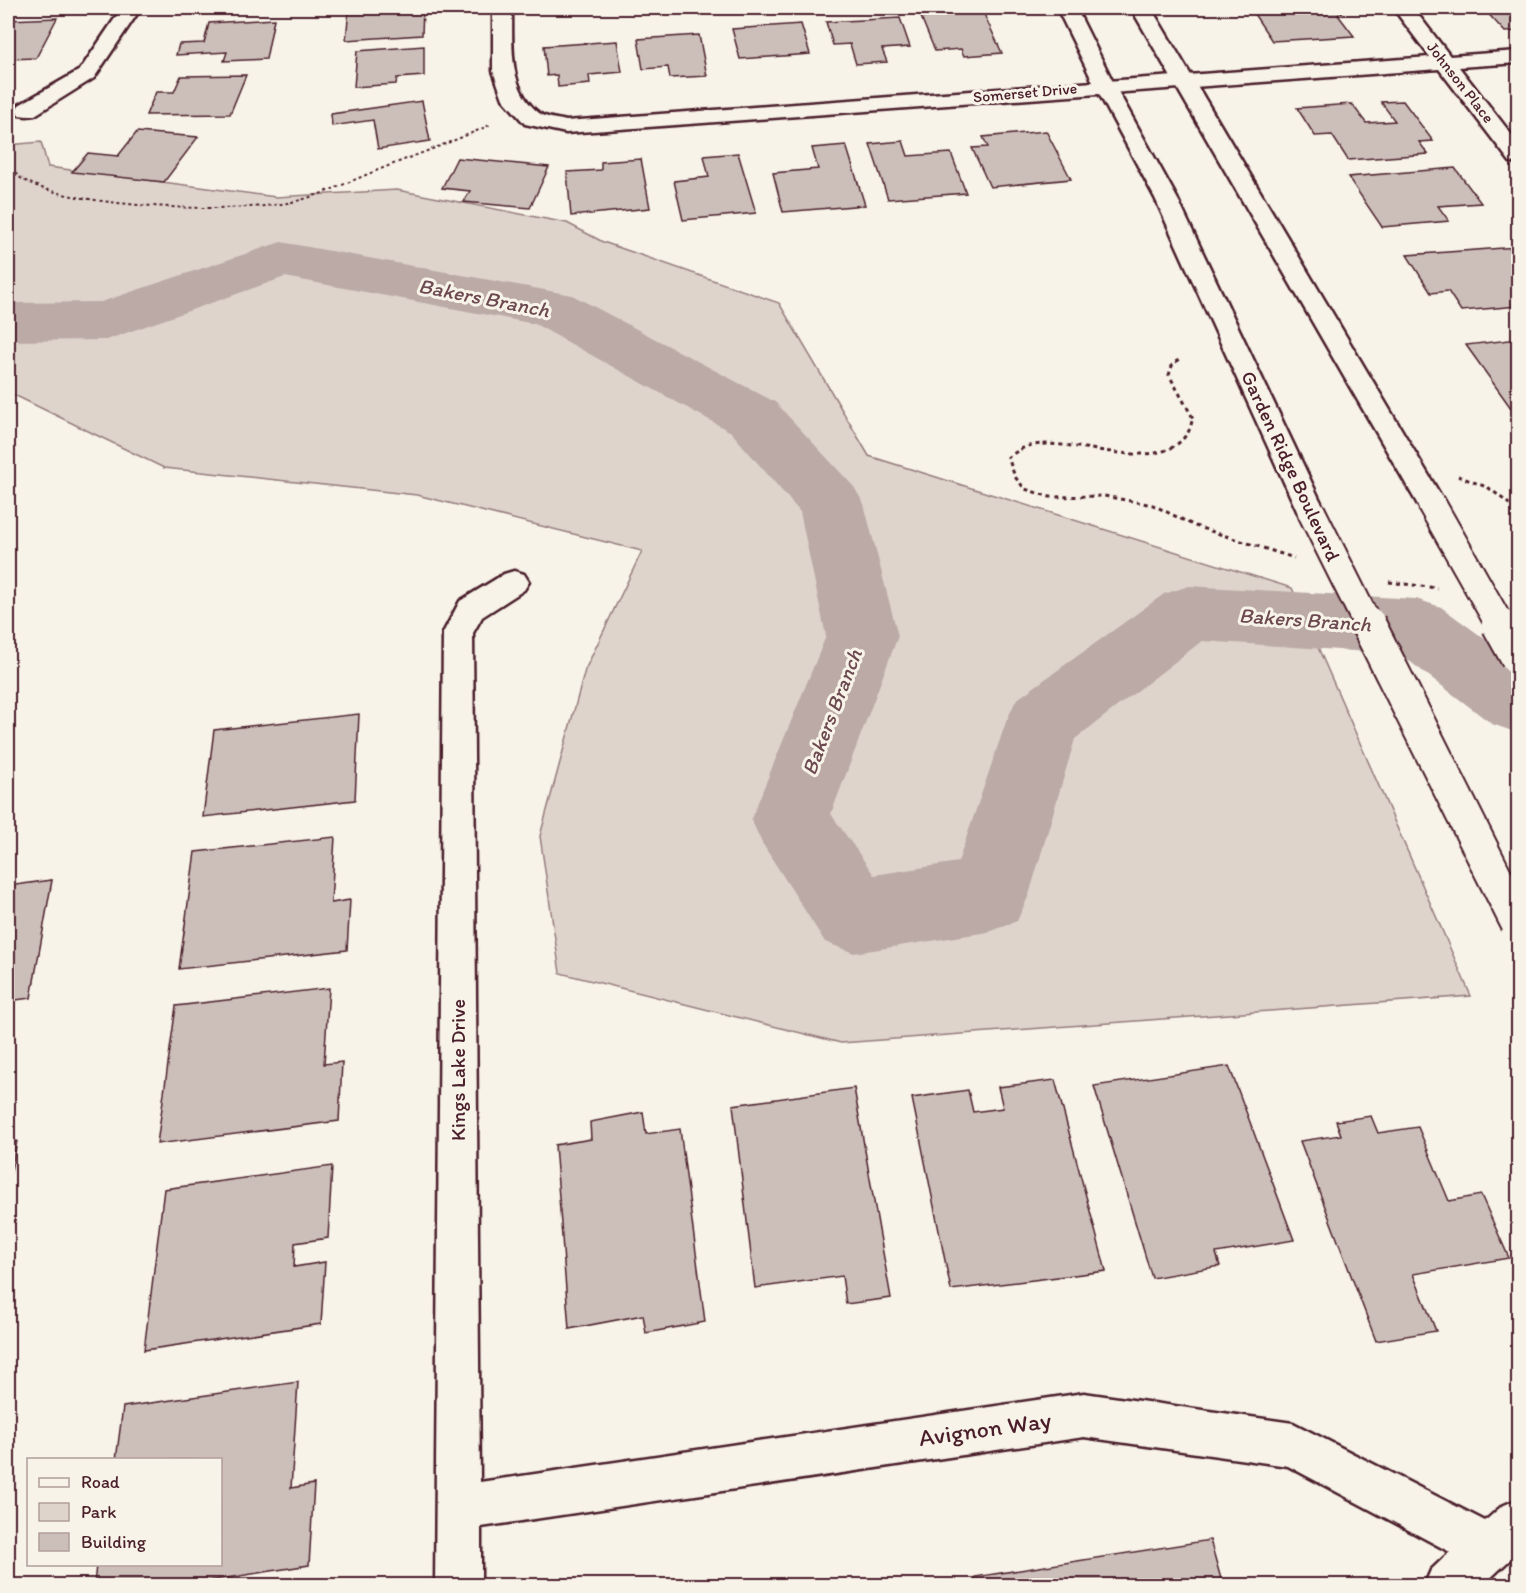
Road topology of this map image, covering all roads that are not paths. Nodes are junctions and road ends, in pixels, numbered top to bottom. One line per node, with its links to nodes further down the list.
1 (131, 8): 10 (street)
2 (502, 8): 9 (street, Somerset Drive)
3 (1066, 8): 9 (street, Garden Ridge Boulevard)
4 (1141, 8): 8 (street)
5 (1402, 8): 7 (street, Johnson Place)
6 (1518, 57): 7 (street, Somerset Drive)
7 (1446, 63): 8 (street, Somerset Drive); 11 (street, Johnson Place)
8 (1182, 80): 9 (street, Somerset Drive); 13 (street, bridge)
9 (1105, 86): 14 (street, Garden Ridge Boulevard, bridge)
10 (27, 110)
11 (1518, 157)
12 (514, 582): 15 (street, Kings Lake Drive)
13 (1518, 658)
14 (1518, 923)
15 (458, 1508): 16 (street, Avignon Way); 17 (street, Kings Lake Drive)
16 (1504, 1535): 18 (street)
17 (458, 1586)
18 (1447, 1586)

